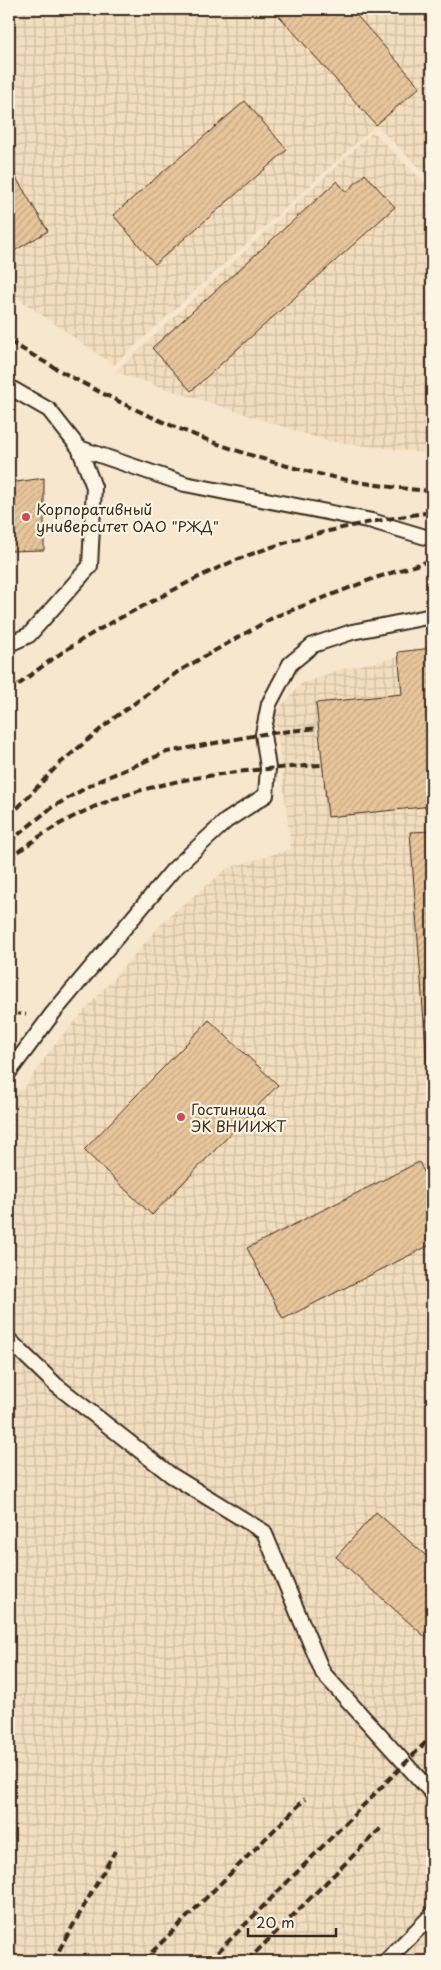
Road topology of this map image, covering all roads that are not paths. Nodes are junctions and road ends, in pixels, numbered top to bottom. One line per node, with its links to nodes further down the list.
1 (9, 388): 2 (lane)
2 (79, 448): 3 (lane); 5 (lane)
3 (432, 538)
4 (432, 616): 6 (lane)
5 (9, 644)
6 (9, 1072)
7 (9, 1340): 8 (lane)
8 (432, 1794)
9 (432, 1915): 10 (lane)
10 (386, 1961)

